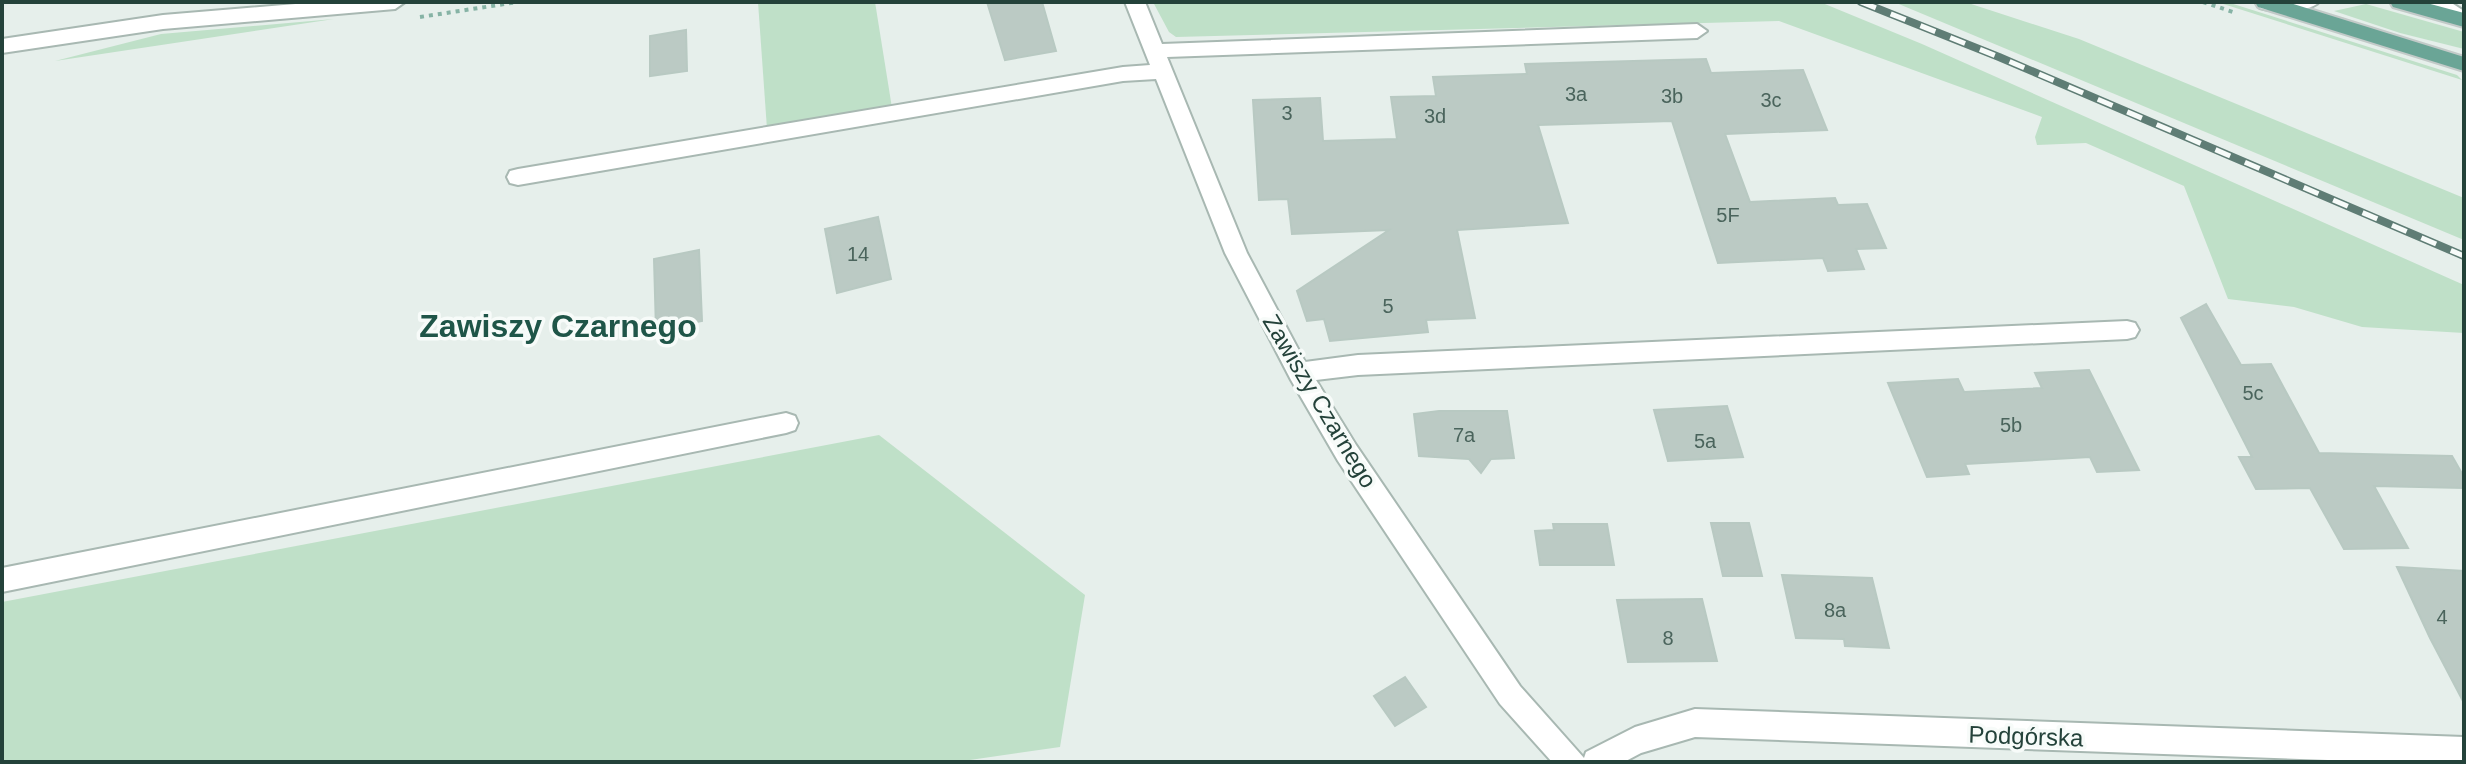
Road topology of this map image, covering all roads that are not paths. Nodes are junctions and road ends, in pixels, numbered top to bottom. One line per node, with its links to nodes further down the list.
1 (395, 2): 9 (street)
2 (1135, 2): 10 (street, Zawiszy Czarnego)
3 (2266, 2): 4 (street); 11 (main road)
4 (2309, 2)
5 (2400, 2): 7 (main road)
6 (2436, 2): 7 (street)
7 (2464, 20)
8 (1697, 31): 10 (street)
9 (2, 46)
10 (1160, 61): 12 (street); 14 (street, Zawiszy Czarnego)
11 (2464, 64)
12 (518, 177)
13 (2127, 330): 14 (street)
14 (1299, 373): 18 (street, Zawiszy Czarnego)
15 (786, 423): 16 (street)
16 (2, 580)
17 (2464, 751): 19 (street, Podgórska)
18 (1571, 762)
19 (1596, 762)

